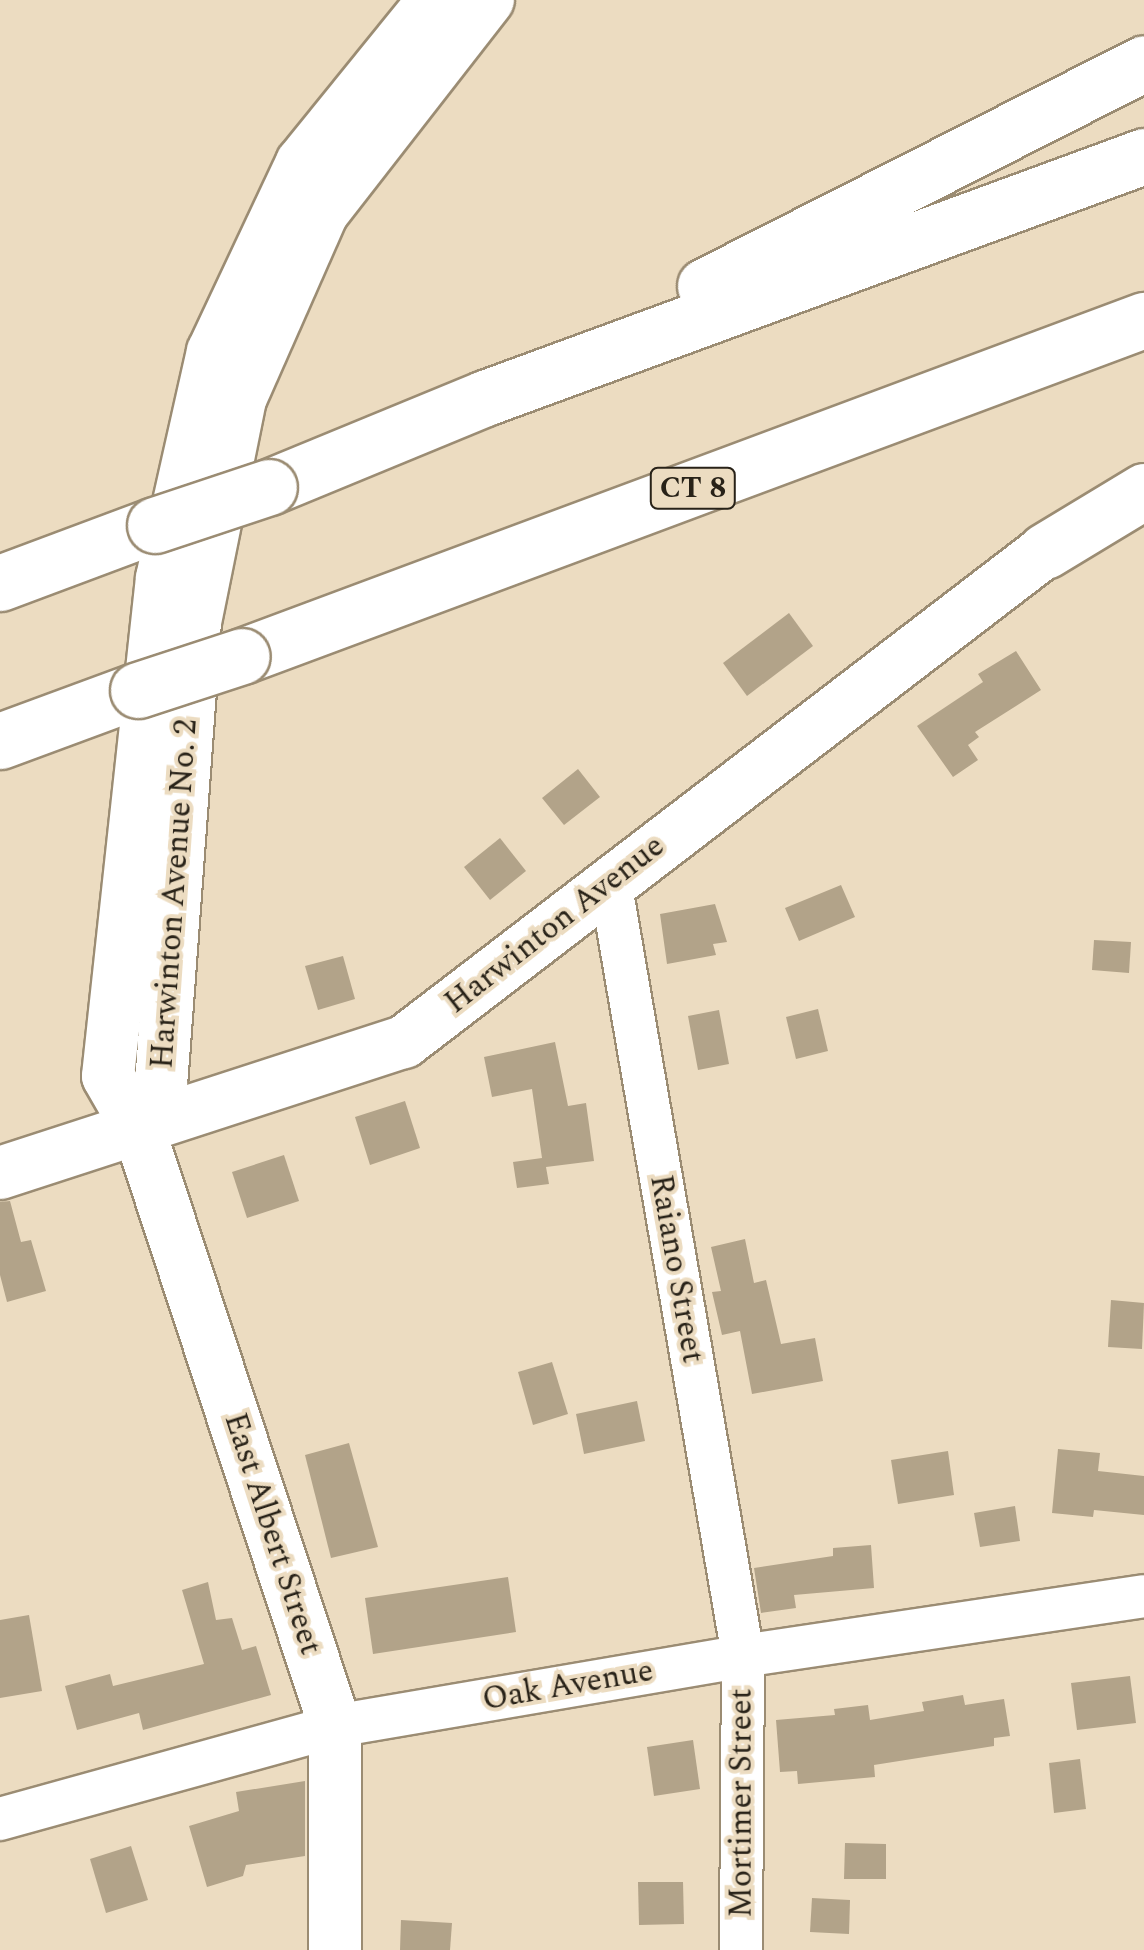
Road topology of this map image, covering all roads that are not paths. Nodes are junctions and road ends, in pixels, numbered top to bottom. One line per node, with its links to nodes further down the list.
1 (434, 0): 12 (main road, Harwinton Avenue No. 2)
2 (488, 0): 12 (main road, Harwinton Avenue No. 2)
3 (1144, 63): 6 (highway)
4 (1144, 156): 6 (highway)
5 (1144, 320): 10 (highway, CT 8, bridge)
6 (485, 398): 9 (highway, bridge)
7 (1144, 491): 8 (highway)
8 (1045, 551): 11 (main road, Harwinton Avenue)
9 (0, 582)
10 (0, 742)
11 (610, 882): 12 (main road, Harwinton Avenue); 15 (street, Raiano Street)
12 (139, 1130): 13 (main road, Harwinton Avenue); 16 (main road, East Albert Street)
13 (0, 1172)
14 (1144, 1596): 15 (street, Oak Avenue)
15 (743, 1656): 16 (street, Oak Avenue); 19 (street, Mortimer Street)
16 (335, 1726): 17 (street, Oak Avenue); 18 (main road, East Albert Street)
17 (0, 1819)
18 (335, 1950)
19 (741, 1950)

